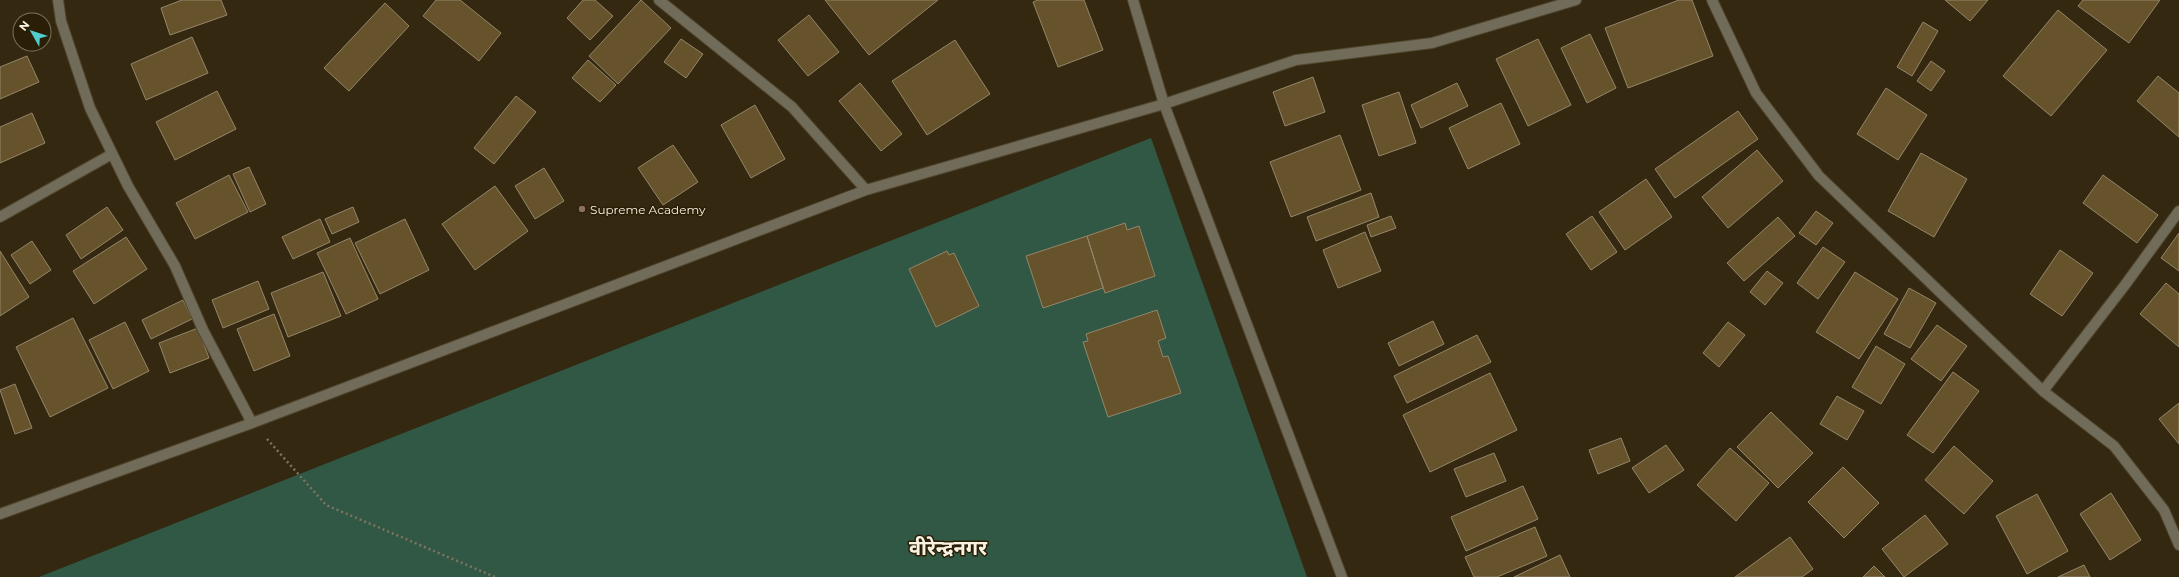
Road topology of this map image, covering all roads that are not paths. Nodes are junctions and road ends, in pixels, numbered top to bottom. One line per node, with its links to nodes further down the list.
1 (58, 0): 7 (street)
2 (659, 0): 8 (street)
3 (1133, 0): 6 (street)
4 (1576, 0): 6 (street)
5 (1712, 0): 11 (street)
6 (1164, 104): 8 (street); 15 (street)
7 (112, 154): 10 (street); 12 (street)
8 (866, 190): 12 (street)
9 (2179, 210): 11 (street)
10 (0, 217)
11 (2043, 391): 14 (street)
12 (252, 424): 13 (street)
13 (0, 514)
14 (2179, 545)
15 (1342, 577)

